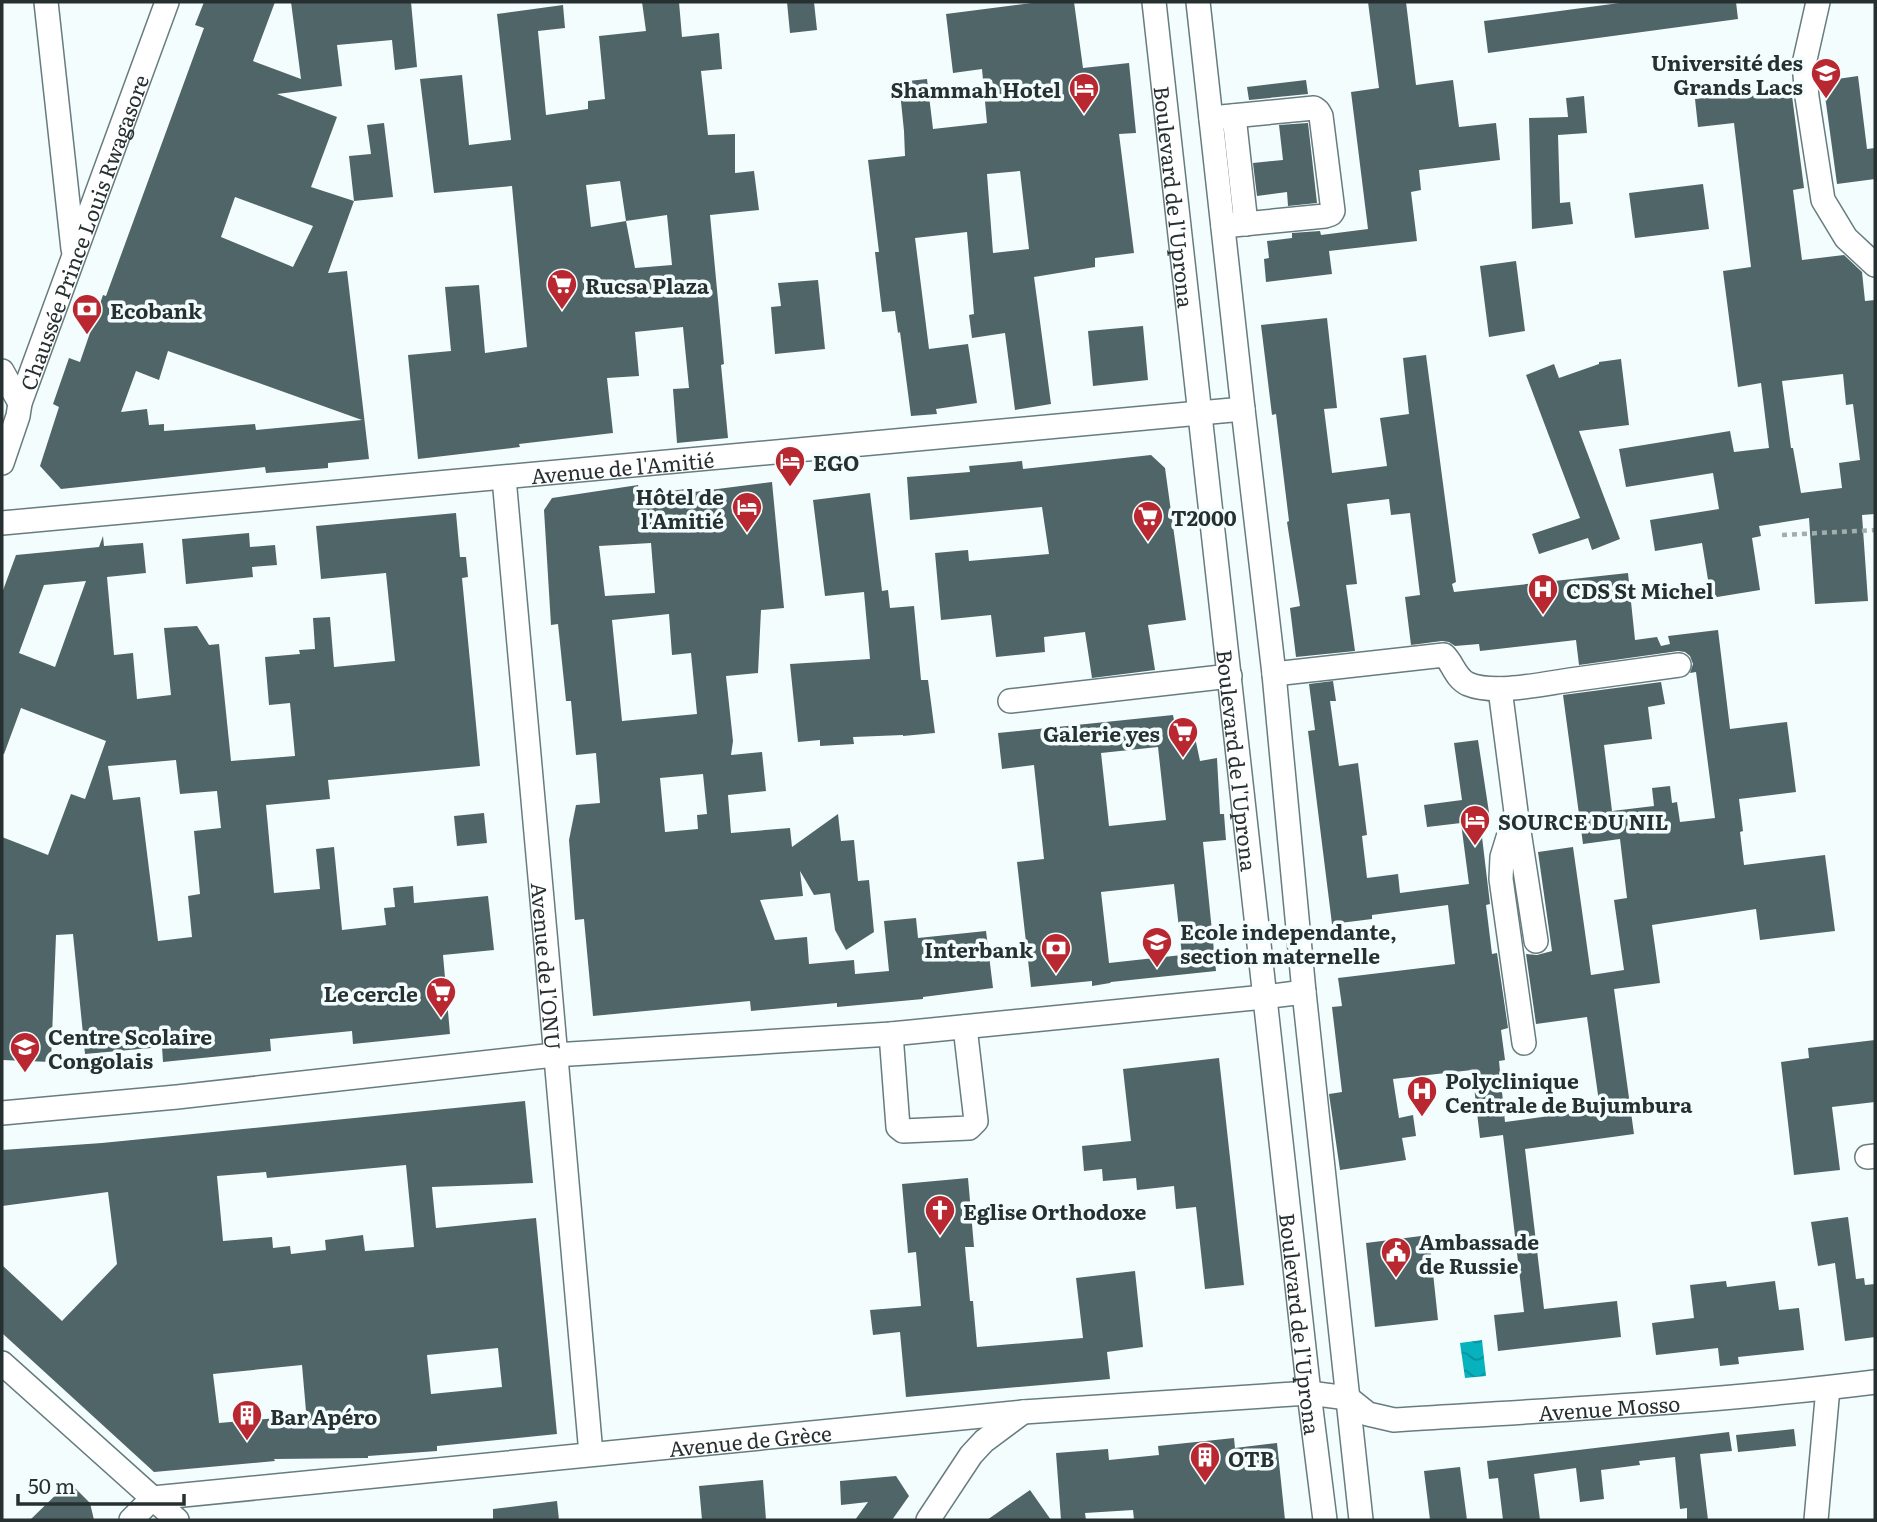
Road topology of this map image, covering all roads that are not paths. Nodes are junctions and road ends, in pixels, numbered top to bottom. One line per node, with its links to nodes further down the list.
1 (46, 2): 9 (street)
2 (167, 2): 9 (street, Chaussée Prince Louis Rwagasore)
3 (1154, 2): 14 (street, Boulevard de l'Uprona)
4 (1198, 2): 7 (street, Boulevard de l'Uprona)
5 (1818, 2): 10 (street)
6 (1234, 116): 7 (street); 8 (street); 8 (street)
7 (1211, 118): 8 (street, Boulevard de l'Uprona)
8 (1234, 225): 13 (street, Boulevard de l'Uprona)
9 (73, 255): 12 (street, Chaussée Prince Louis Rwagasore)
10 (1875, 265)
11 (2, 371): 12 (street)
12 (20, 403): 15 (street, Chaussée Prince Louis Rwagasore)
13 (1243, 409): 14 (street, Avenue de l'Amitié); 19 (street, Boulevard de l'Uprona)
14 (1201, 414): 16 (street, Avenue de l'Amitié); 20 (street, Boulevard de l'Uprona)
15 (2, 463)
16 (504, 478): 17 (street, Avenue de l'Amitié); 30 (street, Avenue de l'ONU)
17 (2, 523)
18 (1679, 665): 21 (street)
19 (1274, 674): 21 (street); 25 (street, Boulevard de l'Uprona)
20 (1230, 676): 22 (street); 26 (street, Boulevard de l'Uprona)
21 (1500, 689): 23 (street)
22 (1010, 701)
23 (1516, 812): 24 (street); 29 (street)
24 (1536, 941)
25 (1304, 992): 26 (street); 36 (street, Boulevard de l'Uprona)
26 (1264, 997): 27 (street); 35 (street, Boulevard de l'Uprona)
27 (965, 1027): 28 (street); 28 (street)
28 (891, 1034): 30 (street)
29 (1524, 1043)
30 (554, 1055): 31 (street); 38 (street, Avenue de l'ONU)
31 (2, 1113)
32 (2, 1363): 39 (street)
33 (1875, 1382): 34 (street, Avenue Mosso)
34 (1828, 1388): 36 (street, Avenue Mosso); 45 (street)
35 (1309, 1393): 36 (street, Avenue de Grèce); 37 (street, Avenue de Grèce); 43 (street, Boulevard de l'Uprona)
36 (1348, 1398): 44 (street, Boulevard de l'Uprona)
37 (1023, 1412): 38 (street, Avenue de Grèce); 42 (street)
38 (591, 1454): 39 (street, Avenue de Grèce)
39 (153, 1498): 40 (street); 41 (street)
40 (131, 1520)
41 (177, 1520)
42 (928, 1520)
43 (1325, 1520)
44 (1361, 1520)
45 (1816, 1520)

